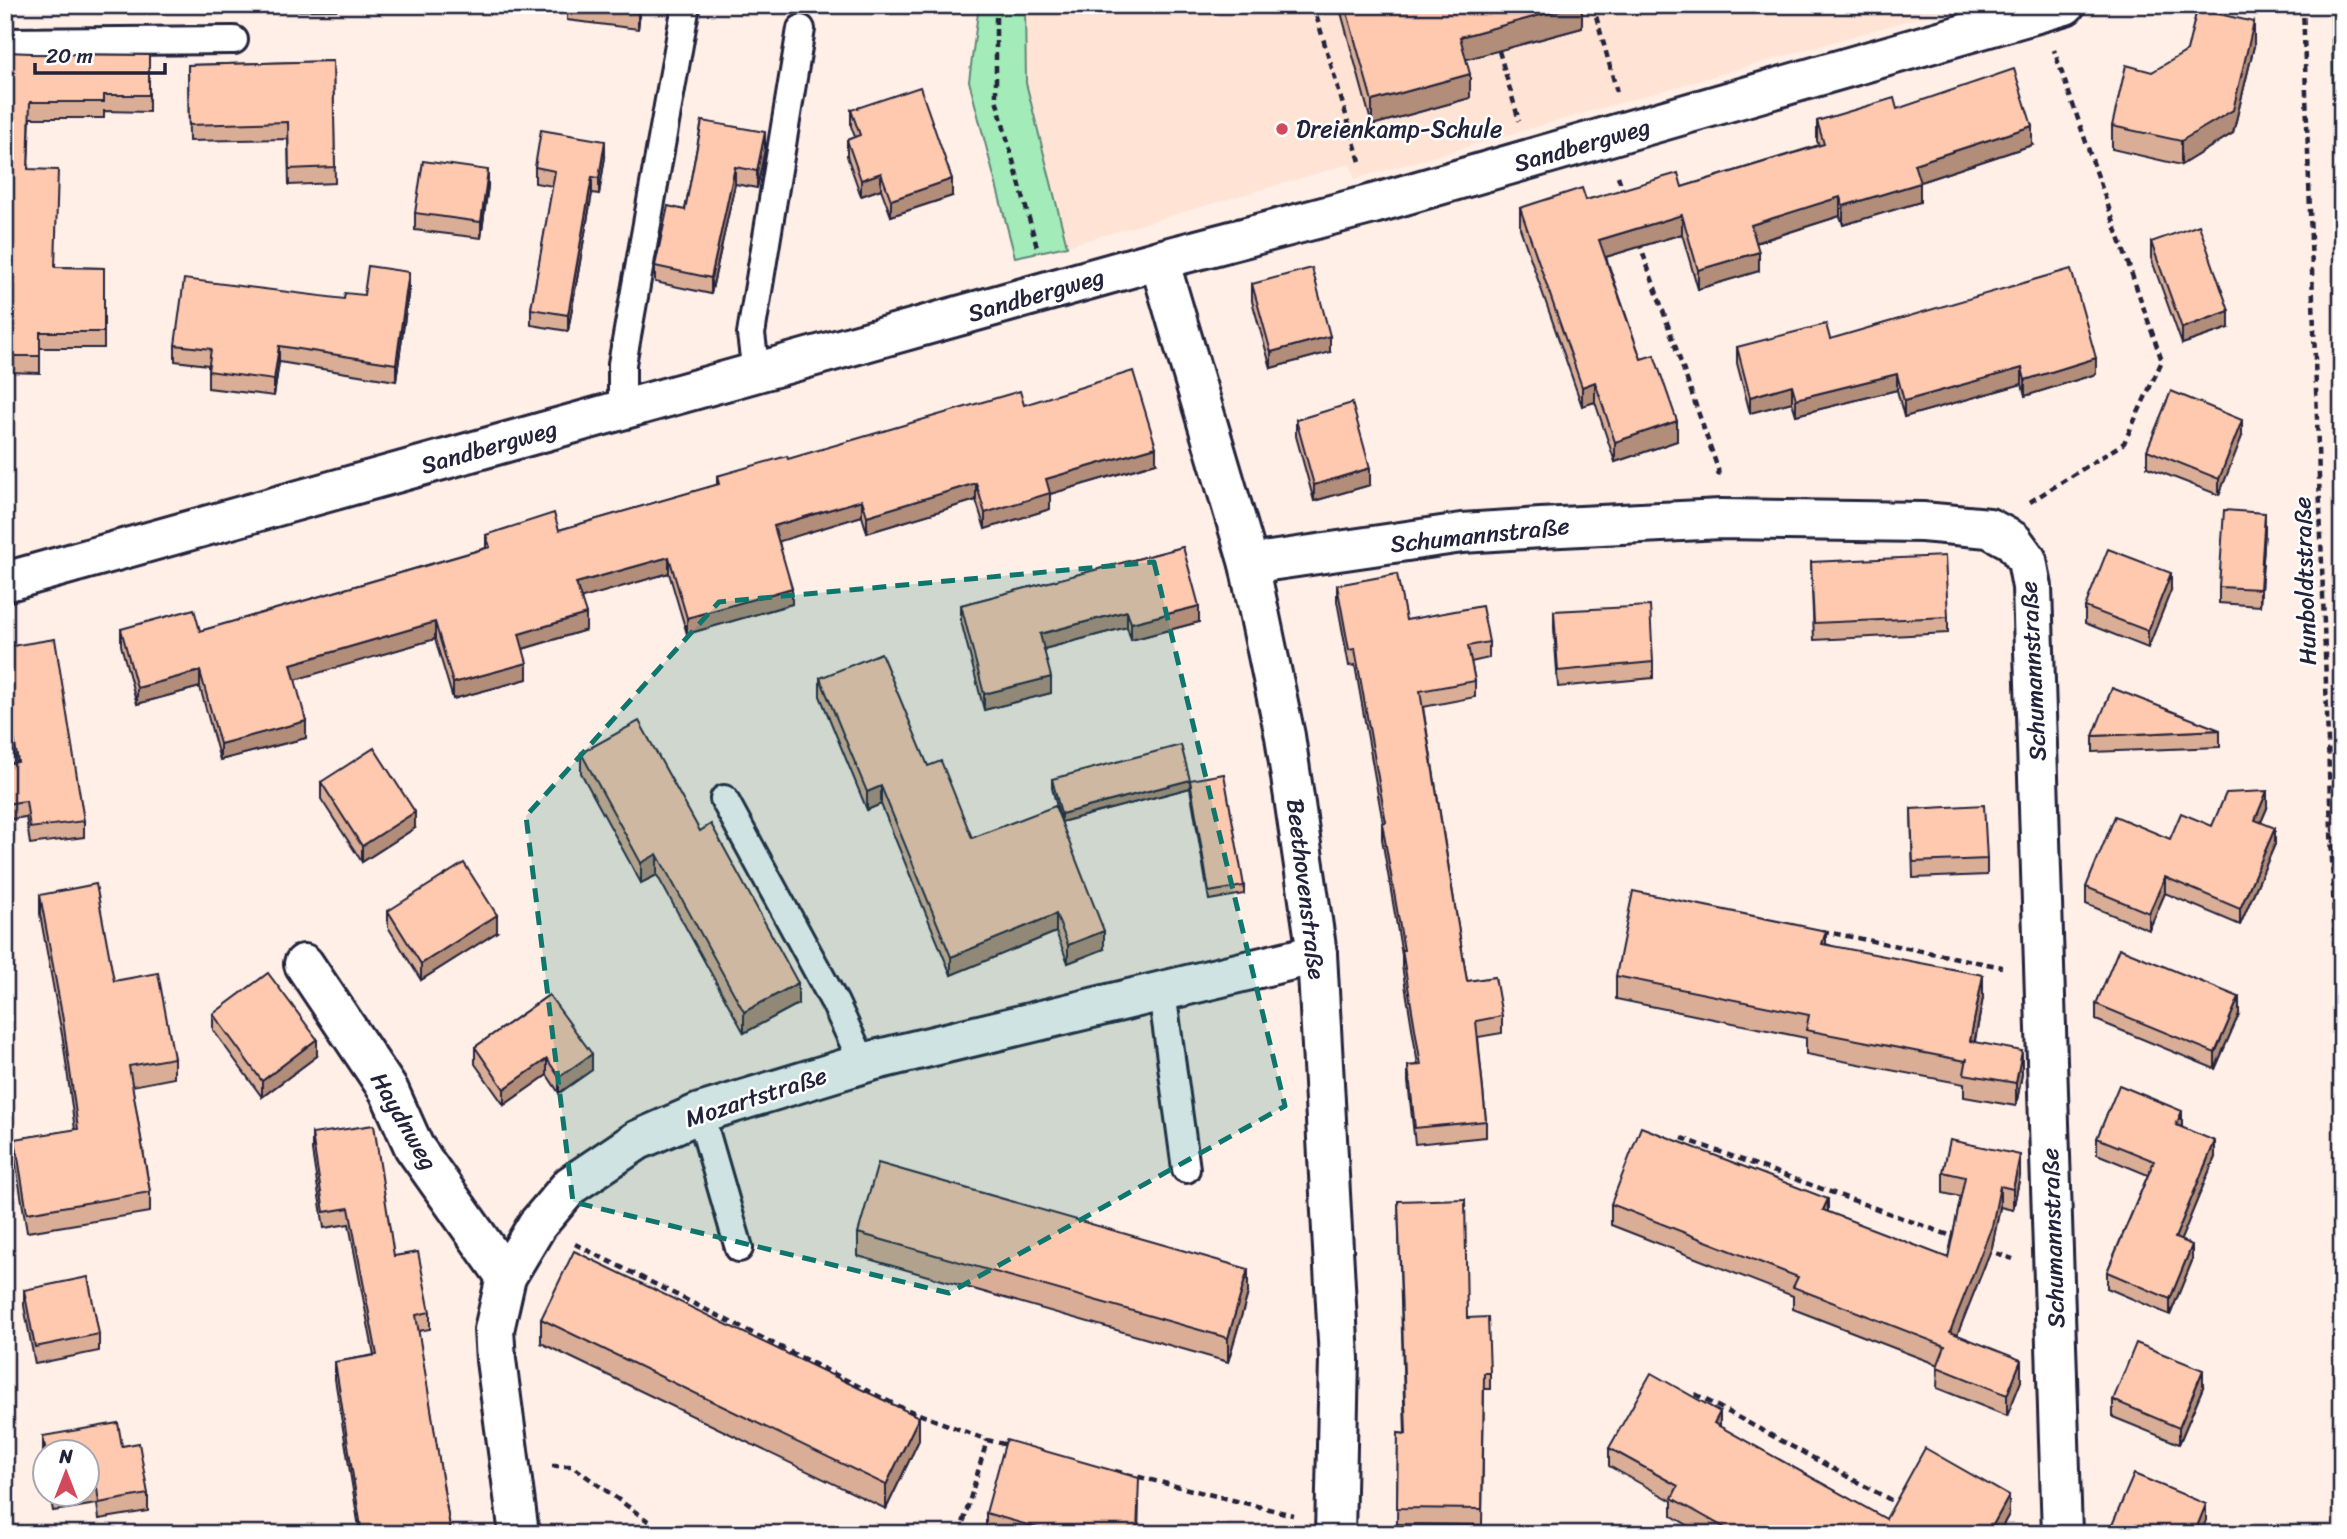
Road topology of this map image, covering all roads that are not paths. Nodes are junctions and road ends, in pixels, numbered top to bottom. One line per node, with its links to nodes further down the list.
1 (686, 5): 8 (lane)
2 (2053, 9): 6 (street, Sandbergweg)
3 (801, 29): 7 (lane)
4 (234, 40): 5 (lane)
5 (5, 42)
6 (1159, 260): 7 (street, Sandbergweg); 9 (street, Beethovenstraße)
7 (756, 373): 8 (street, Sandbergweg)
8 (622, 410): 10 (street, Sandbergweg)
9 (1249, 564): 12 (street, Beethovenstraße); 22 (street, Schumannstraße)
10 (5, 582)
11 (724, 799): 15 (lane)
12 (1317, 954): 14 (street, Mozartstraße); 20 (street, Beethovenstraße)
13 (304, 964): 19 (street, Haydnweg)
14 (1162, 992): 15 (street, Mozartstraße); 17 (lane)
15 (863, 1063): 16 (street, Mozartstraße)
16 (700, 1113): 18 (lane); 19 (street, Mozartstraße)
17 (1186, 1169)
18 (739, 1248)
19 (506, 1277): 21 (street, Mozartstraße)
20 (1335, 1530)
21 (519, 1534)
22 (2062, 1534)

